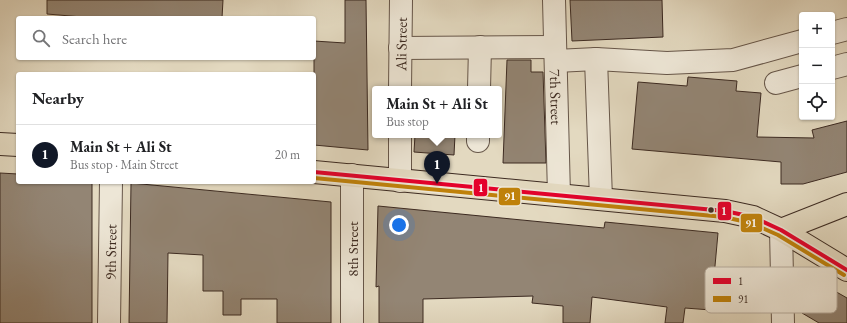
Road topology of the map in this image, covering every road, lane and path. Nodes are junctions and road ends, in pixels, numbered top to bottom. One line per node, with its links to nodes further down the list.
1 (401, 0): 7 (street, Ali Street)
2 (554, 0): 8 (street, 7th Street)
3 (847, 29): 4 (street)
4 (835, 32)
5 (799, 42): 9 (street)
6 (480, 47): 7 (street); 8 (street); 15 (street)
7 (400, 48): 14 (street, Ali Street)
8 (556, 54): 9 (street); 23 (street, 7th Street)
9 (596, 59): 24 (street)
10 (847, 64): 11 (street)
11 (835, 67)
12 (799, 77): 13 (street)
13 (776, 84)
14 (400, 86)
15 (479, 86)
16 (400, 138): 21 (street)
17 (0, 144): 18 (main road)
18 (16, 145)
19 (316, 172): 20 (main road)
20 (352, 175): 21 (main road); 31 (street, 8th Street)
21 (400, 181): 23 (main road)
22 (111, 184): 30 (street, 9th Street)
23 (559, 195): 24 (main road)
24 (601, 199): 26 (main road)
25 (847, 204): 26 (main road)
26 (781, 230): 27 (street); 28 (main road)
27 (782, 267)
28 (847, 270)
29 (783, 313): 32 (street)
30 (109, 323)
31 (352, 323)
32 (783, 323)

